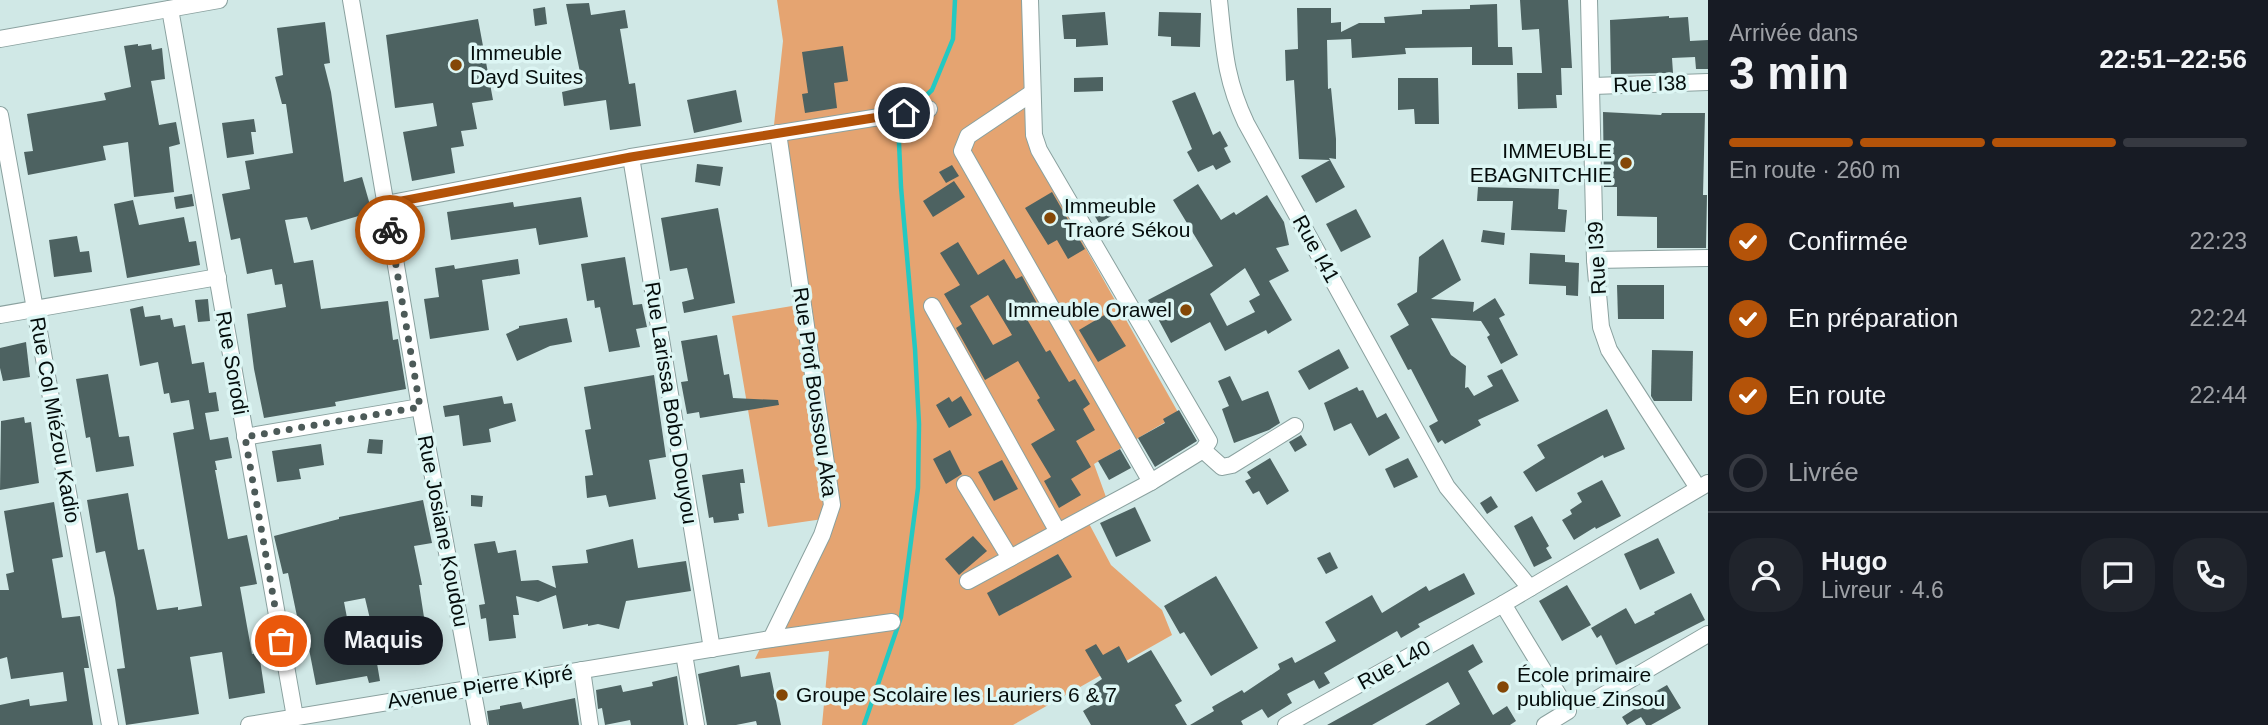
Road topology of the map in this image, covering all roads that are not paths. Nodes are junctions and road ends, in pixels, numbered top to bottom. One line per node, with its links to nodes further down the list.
1 (219, 0): 6 (street)
2 (351, 0): 15 (street, Rue Josiane Koudou)
3 (1030, 0): 10 (street)
4 (1219, 0): 32 (street, Rue I41)
5 (1589, 0): 9 (street, Rue I39)
6 (170, 9): 7 (street); 18 (street, Rue Sorodi)
7 (0, 38)
8 (1708, 82): 9 (street, Rue I38)
9 (1592, 86): 17 (street, Rue I39)
10 (1032, 93): 25 (street); 26 (street)
11 (929, 109): 13 (street)
12 (0, 115): 20 (street, Rue Col Miézou Kadio)
13 (778, 133): 14 (street); 36 (street, Rue Prof Boussou Aka)
14 (631, 157): 15 (street); 37 (street, Rue Larissa Bobo Douyou)
15 (386, 204): 22 (street, Rue Josiane Koudou)
16 (1708, 258): 17 (street)
17 (1595, 260): 28 (street, Rue I39)
18 (218, 276): 20 (street); 24 (street, Rue Sorodi)
19 (932, 306): 29 (street)
20 (35, 309): 21 (street); 43 (street, Rue Col Miézou Kadio)
21 (0, 315)
22 (420, 407): 24 (street); 40 (street, Rue Josiane Koudou)
23 (1295, 426): 25 (street)
24 (245, 437): 42 (street, Rue Sorodi)
25 (1203, 450): 26 (street)
26 (1151, 482): 29 (street)
27 (965, 484): 30 (street)
28 (1703, 485): 32 (street, Rue L40)
29 (1058, 532): 30 (street)
30 (1010, 558): 31 (street)
31 (968, 581)
32 (1530, 588): 33 (street, Rue L40)
33 (1503, 604): 48 (street, Rue L40); 49 (street)
34 (892, 622): 36 (street, Avenue Pierre Kipré)
35 (1708, 634): 41 (street)
36 (771, 639): 37 (street, Avenue Pierre Kipré)
37 (712, 649): 38 (street, Avenue Pierre Kipré)
38 (684, 654): 39 (street, Avenue Pierre Kipré); 47 (street)
39 (582, 670): 40 (street, Avenue Pierre Kipré); 46 (street)
40 (472, 689): 42 (street, Avenue Pierre Kipré); 45 (street, Rue Josiane Koudou)
41 (1597, 699)
42 (295, 717): 44 (street, Avenue Pierre Kipré)
43 (110, 725)
44 (249, 725)
45 (478, 725)
46 (590, 725)
47 (696, 725)
48 (1286, 725)
49 (1545, 725)

